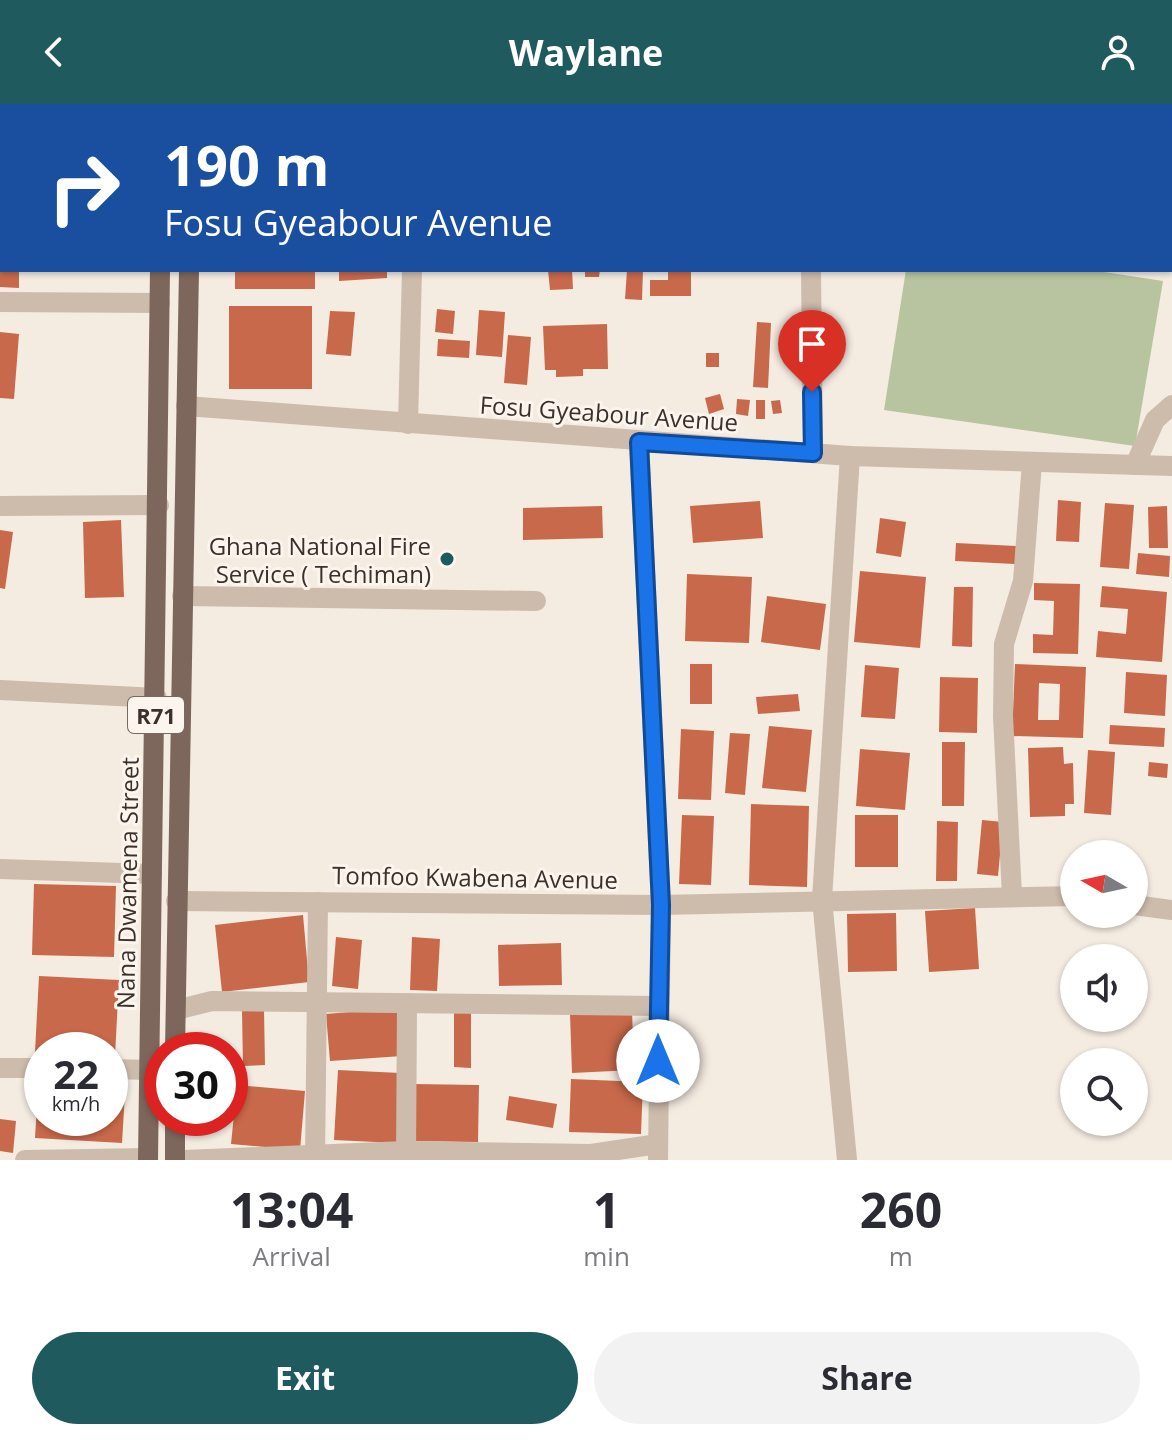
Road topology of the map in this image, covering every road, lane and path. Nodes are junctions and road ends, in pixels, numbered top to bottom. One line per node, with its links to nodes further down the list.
1 (160, 272): 6 (main road, Nana Dwamena Street / R71)
2 (189, 272): 8 (main road, Nana Dwamena Street / R71)
3 (412, 272): 9 (street)
4 (811, 272): 11 (street)
5 (0, 302): 6 (street)
6 (160, 303): 16 (main road, Nana Dwamena Street / R71)
7 (1172, 405): 14 (street)
8 (186, 406): 9 (street, Fosu Gyeabour Avenue); 18 (main road, Nana Dwamena Street / R71)
9 (408, 424): 10 (street, Fosu Gyeabour Avenue)
10 (639, 442): 11 (street, Fosu Gyeabour Avenue); 29 (street)
11 (813, 453): 12 (street, Fosu Gyeabour Avenue)
12 (850, 456): 13 (street, Fosu Gyeabour Avenue); 26 (street)
13 (1032, 462): 14 (street, Fosu Gyeabour Avenue); 24 (street)
14 (1135, 465): 15 (street, Fosu Gyeabour Avenue)
15 (1172, 466)
16 (159, 505): 17 (street); 21 (main road, Nana Dwamena Street / R71)
17 (0, 506)
18 (182, 596): 19 (street); 27 (main road, Nana Dwamena Street / R71)
19 (536, 601)
20 (0, 690): 21 (street)
21 (157, 698): 23 (main road, Nana Dwamena Street / R71)
22 (0, 869): 23 (street)
23 (152, 874): 36 (main road, Nana Dwamena Street / R71)
24 (1012, 896): 25 (street, Tomfoo Kwabena Avenue); 26 (street, Tomfoo Kwabena Avenue)
25 (1060, 896)
26 (822, 899): 29 (street, Tomfoo Kwabena Avenue); 49 (street)
27 (176, 901): 28 (street, Tomfoo Kwabena Avenue); 35 (main road, Nana Dwamena Street / R71)
28 (318, 902): 29 (street, Tomfoo Kwabena Avenue); 32 (street)
29 (661, 905): 34 (street)
30 (1148, 907): 31 (street)
31 (1172, 910)
32 (317, 1002): 33 (street); 35 (street); 44 (street)
33 (407, 1003): 34 (street); 43 (street)
34 (658, 1006): 42 (street)
35 (176, 1010): 37 (main road, Nana Dwamena Street / R71)
36 (151, 1032)
37 (175, 1032)
38 (0, 1068): 39 (street)
39 (24, 1068)
40 (149, 1136): 45 (main road, Nana Dwamena Street / R71)
41 (175, 1136): 47 (main road)
42 (658, 1152): 43 (street)
43 (406, 1155): 44 (street)
44 (315, 1158): 48 (street)
45 (148, 1159): 46 (street)
46 (25, 1160)
47 (175, 1160)
48 (184, 1160)
49 (847, 1160)

